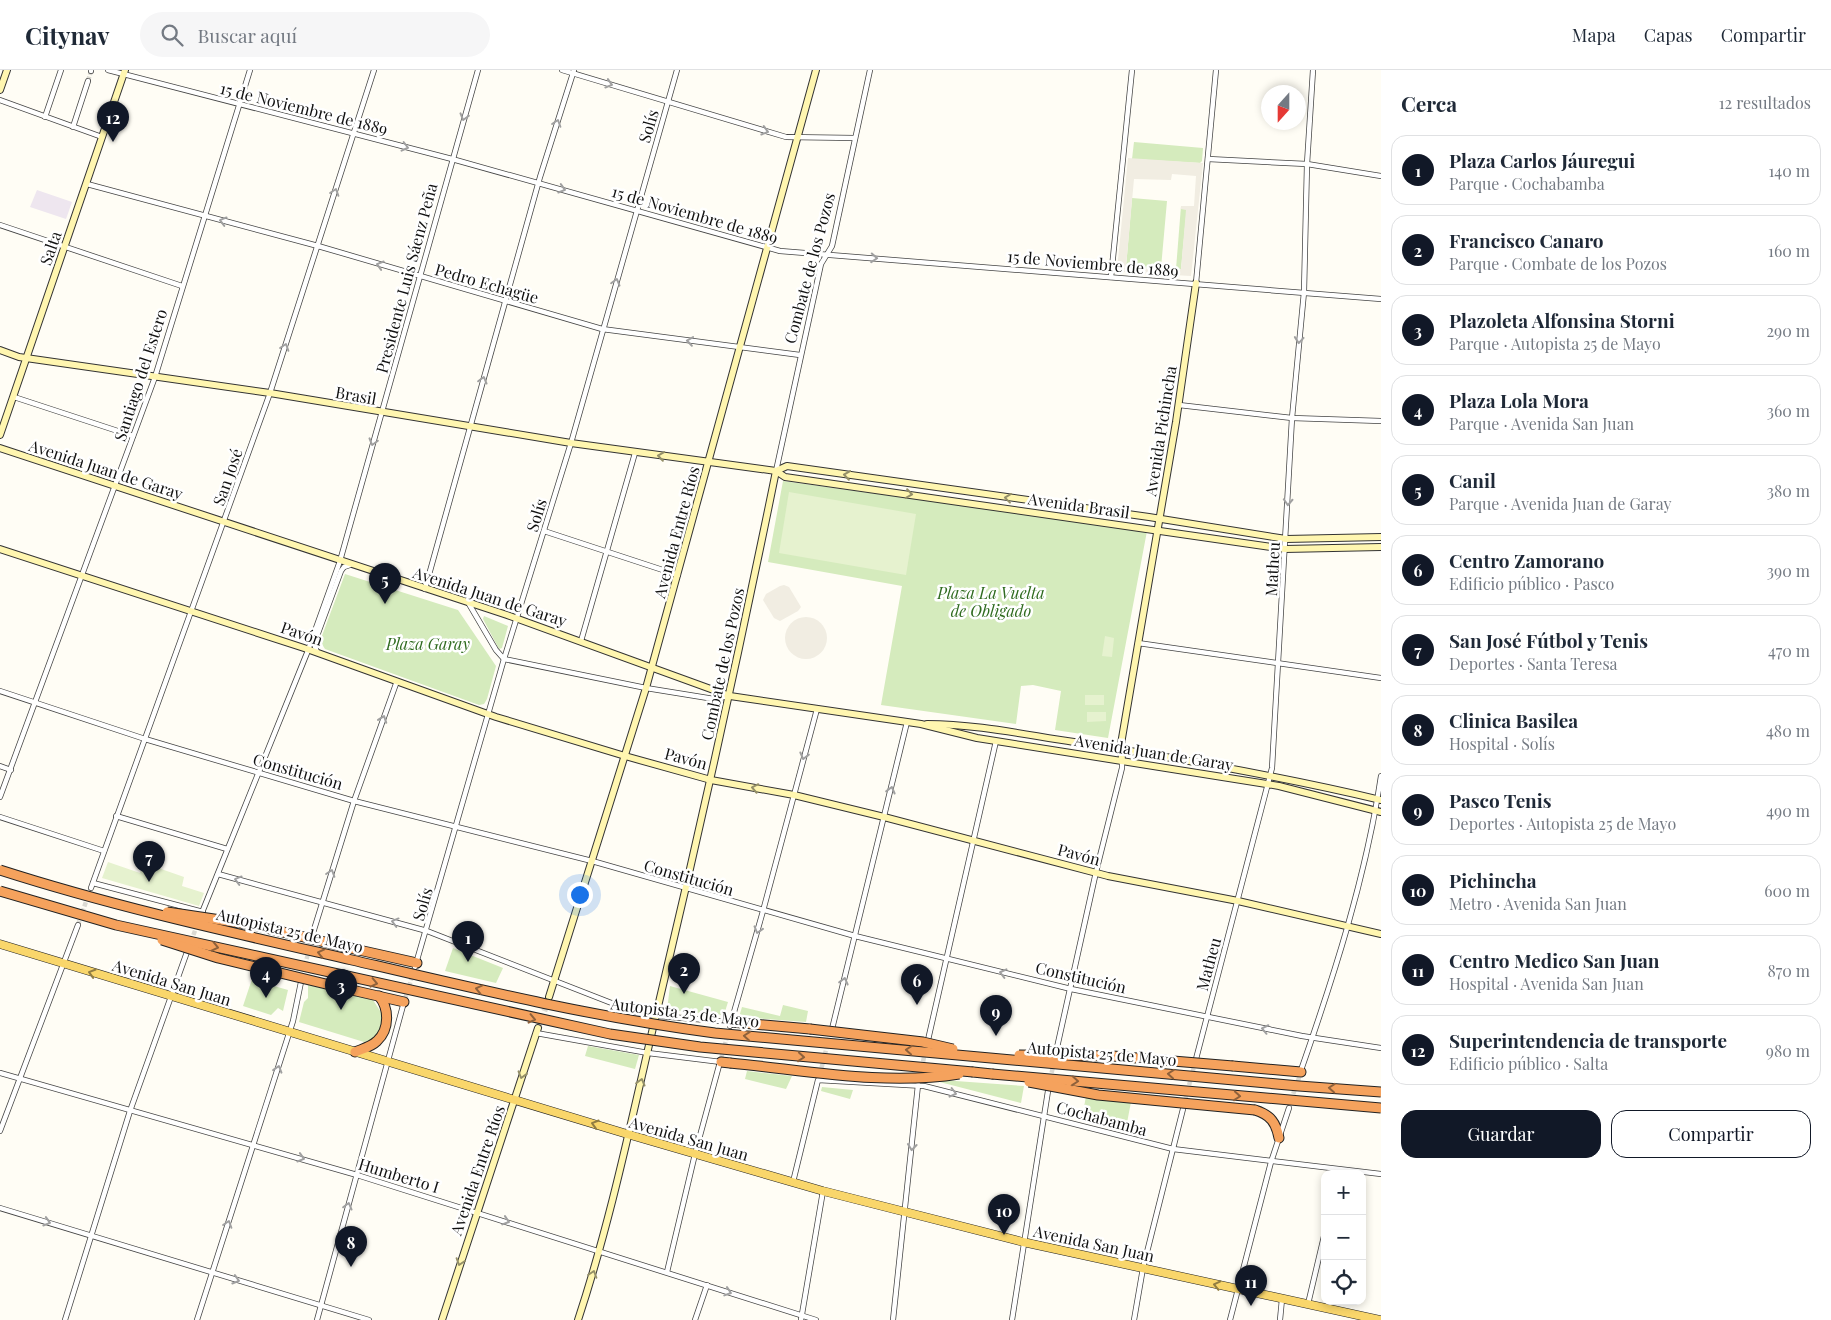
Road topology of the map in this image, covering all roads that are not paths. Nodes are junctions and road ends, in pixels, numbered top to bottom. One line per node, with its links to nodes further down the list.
1 (7, 70): 17 (main road)
2 (61, 70): 21 (street)
3 (108, 70): 14 (street, 15 de Noviembre de 1889)
4 (250, 70): 20 (street, Santiago del Estero)
5 (374, 70): 23 (street, San José)
6 (478, 70): 27 (street, Presidente Luis Sáenz Peña, one-way to 27)
7 (562, 70): 15 (street)
8 (677, 70): 19 (street, Solís)
9 (816, 70): 25 (main road, Avenida Entre Ríos)
10 (870, 70): 26 (street, Combate de los Pozos)
11 (1132, 70): 41 (street)
12 (1216, 70): 28 (street)
13 (1313, 70): 29 (street, Matheu)
14 (124, 72): 20 (street, 15 de Noviembre de 1889); 24 (main road, Salta)
15 (574, 72): 19 (street, one-way to 19); 31 (street, one-way to 15)
16 (88, 81): 22 (street)
17 (0, 90)
18 (0, 100): 21 (street)
19 (668, 103): 25 (street, one-way to 25); 33 (street, Solís)
20 (240, 105): 23 (street, 15 de Noviembre de 1889); 34 (street, Santiago del Estero)
21 (45, 117): 22 (street)
22 (73, 127): 24 (street)
23 (354, 134): 27 (street, 15 de Noviembre de 1889, one-way to 27); 36 (street, San José, one-way to 23)
24 (102, 137): 32 (main road, Salta)
25 (798, 138): 26 (street); 38 (main road, Avenida Entre Ríos)
26 (855, 138): 39 (street, Combate de los Pozos)
27 (452, 159): 31 (street, 15 de Noviembre de 1889); 40 (street, Presidente Luis Sáenz Peña)
28 (1208, 159): 29 (street); 42 (street)
29 (1307, 164): 30 (street); 44 (street, Matheu)
30 (1381, 176)
31 (539, 183): 33 (street, 15 de Noviembre de 1889, one-way to 33); 46 (street)
32 (87, 184): 34 (street, Pedro Echagüe); 37 (main road, Salta)
33 (637, 211): 38 (street, 15 de Noviembre de 1889); 47 (street, Solís, one-way to 33)
34 (204, 216): 36 (street, Pedro Echagüe, one-way to 34); 43 (street, Santiago del Estero)
35 (0, 226): 37 (street)
36 (318, 246): 40 (street, Pedro Echagüe, one-way to 36); 53 (street, San José, one-way to 36)
37 (65, 247): 43 (street); 51 (main road, Salta)
38 (767, 248): 39 (street, 15 de Noviembre de 1889); 48 (main road, Avenida Entre Ríos)
39 (826, 255): 41 (street, 15 de Noviembre de 1889, one-way to 41); 50 (street, Combate de los Pozos)
40 (420, 277): 46 (street, Pedro Echagüe); 56 (street, Presidente Luis Sáenz Peña)
41 (1111, 277): 42 (street, 15 de Noviembre de 1889)
42 (1196, 283): 44 (street, 15 de Noviembre de 1889); 55 (main road, Avenida Pichincha)
43 (182, 286): 52 (street, Santiago del Estero)
44 (1304, 292): 45 (street, 15 de Noviembre de 1889); 58 (street, Matheu, one-way to 58)
45 (1381, 298)
46 (505, 302): 47 (street, Pedro Echagüe); 60 (street, one-way to 46)
47 (602, 329): 48 (street, Pedro Echagüe, one-way to 47); 63 (street, Solís)
48 (738, 348): 50 (street, Pedro Echagüe); 66 (main road, Avenida Entre Ríos)
49 (0, 350): 51 (main road, Brasil)
50 (800, 355): 67 (street, Combate de los Pozos)
51 (28, 358): 52 (main road, Brasil); 54 (main road, Salta)
52 (155, 377): 53 (main road, Brasil); 62 (street, Santiago del Estero)
53 (270, 393): 56 (main road, Brasil); 70 (street, San José)
54 (14, 397): 57 (main road, Salta); 62 (street)
55 (1179, 404): 58 (street); 69 (main road, Avenida Pichincha)
56 (382, 413): 60 (main road, Brasil); 79 (street, Presidente Luis Sáenz Peña, one-way to 79)
57 (3, 415): 61 (main road, Salta)
58 (1292, 418): 59 (street); 74 (street, Matheu, one-way to 74)
59 (1381, 421)
60 (470, 427): 63 (main road, Brasil); 83 (street)
61 (0, 435)
62 (133, 436): 68 (street, Santiago del Estero)
63 (571, 443): 65 (main road, Brasil); 72 (street, Solís)
64 (0, 448): 68 (main road, Avenida Juan de Garay)
65 (635, 453): 66 (main road, Brasil, one-way to 65); 78 (street)
66 (709, 463): 67 (main road, Avenida Brasil); 82 (main road, Avenida Entre Ríos)
67 (776, 471): 69 (main road, Avenida Brasil, one-way to 67); 71 (main road, Avenida Brasil, one-way to 71); 98 (main road, Combate de los Pozos)
68 (114, 486): 70 (main road, Avenida Juan de Garay); 81 (street, Santiago del Estero)
69 (1160, 519): 71 (main road, Avenida Pichincha); 74 (main road, Avenida Brasil)
70 (224, 522): 79 (main road, Avenida Juan de Garay); 85 (street, San José)
71 (1158, 530): 77 (main road, Avenida Brasil); 88 (main road, Avenida Pichincha)
72 (544, 531): 78 (street); 86 (street, Solís)
73 (1381, 537): 74 (main road, Avenida Brasil)
74 (1286, 539): 77 (street, Matheu)
75 (1381, 547): 77 (main road, Avenida Brasil)
76 (0, 549): 81 (main road, Pavón)
77 (1285, 549): 92 (street, Matheu)
78 (606, 551): 82 (street); 87 (street)
79 (340, 561): 80 (main road, Avenida Juan de Garay); 89 (street, Presidente Luis Sáenz Peña)
80 (350, 565): 83 (main road, Avenida Juan de Garay); 90 (street)
81 (80, 575): 85 (main road, Pavón); 99 (street, Santiago del Estero)
82 (678, 575): 93 (main road, Avenida Entre Ríos)
83 (425, 589): 84 (main road, Avenida Juan de Garay)
84 (469, 604): 86 (main road, Avenida Juan de Garay); 91 (street)
85 (192, 611): 89 (main road, Pavón); 104 (street, San José)
86 (517, 619): 87 (main road, Avenida Juan de Garay); 91 (street, Solís)
87 (581, 641): 93 (main road, Avenida Juan de Garay)
88 (1138, 643): 92 (street); 106 (main road, Avenida Pichincha)
89 (308, 649): 90 (main road, Pavón); 111 (street, Presidente Luis Sáenz Peña)
90 (317, 652): 95 (main road, Pavón)
91 (504, 659): 96 (street); 101 (street, Solís)
92 (1280, 663): 94 (street); 112 (street, Matheu)
93 (652, 666): 96 (main road, Avenida Entre Ríos); 98 (main road, Avenida Juan de Garay)
94 (1381, 678)
95 (397, 681): 101 (main road, Pavón); 119 (street, one-way to 95)
96 (646, 688): 98 (street); 107 (main road, Avenida Entre Ríos)
97 (0, 690): 99 (street, Constitución)
98 (730, 696): 100 (main road, Avenida Juan de Garay); 114 (main road, Combate de los Pozos)
99 (35, 702): 104 (street, Constitución); 110 (street, Santiago del Estero)
100 (816, 709): 102 (main road, Avenida Juan de Garay); 116 (street, one-way to 116)
101 (488, 714): 107 (main road, Pavón); 124 (street, Solís)
102 (907, 722): 103 (main road, Avenida Juan de Garay); 122 (street, one-way to 102)
103 (921, 724): 105 (main road, Avenida Juan de Garay); 106 (main road, Avenida Juan de Garay)
104 (145, 739): 111 (street, Constitución); 121 (street, San José)
105 (996, 741): 108 (main road, Avenida Juan de Garay); 125 (street)
106 (1121, 749): 108 (main road, Avenida Pichincha); 112 (main road, Avenida Juan de Garay)
107 (625, 756): 114 (main road, Pavón); 128 (main road, Avenida Entre Ríos)
108 (1122, 761): 115 (main road, Avenida Juan de Garay); 130 (street)
109 (0, 766): 110 (street)
110 (11, 770): 117 (street, Santiago del Estero)
111 (257, 772): 119 (street, Constitución); 126 (street, Presidente Luis Sáenz Peña)
112 (1271, 775): 115 (street, Matheu); 118 (main road, Avenida Juan de Garay)
113 (1381, 776): 118 (street)
114 (711, 780): 116 (main road, Pavón, one-way to 114); 132 (main road, Combate de los Pozos)
115 (1269, 784): 120 (main road, Avenida Juan de Garay); 134 (street, Matheu)
116 (794, 795): 122 (main road, Pavón); 137 (street)
117 (0, 797)
118 (1379, 800): 120 (street)
119 (354, 801): 124 (street, Constitución); 135 (street, one-way to 119)
120 (1378, 811): 141 (street)
121 (116, 816): 126 (street); 127 (street, San José)
122 (884, 816): 125 (main road, Pavón); 145 (street)
123 (0, 818): 127 (street)
124 (457, 826): 128 (street, Constitución); 142 (street, Solís)
125 (973, 840): 130 (main road, Pavón); 148 (street)
126 (227, 849): 131 (street, Presidente Luis Sáenz Peña)
127 (104, 851): 138 (street, San José)
128 (592, 861): 132 (street, Constitución); 151 (main road, Avenida Entre Ríos)
129 (0, 870): 136 (highway, Autopista 25 de Mayo, bridge)
130 (1096, 872): 134 (main road, Pavón); 153 (street)
131 (218, 874): 135 (street, one-way to 131); 138 (street, Presidente Luis Sáenz Peña)
132 (686, 889): 137 (street, Constitución); 158 (main road, Combate de los Pozos)
133 (0, 891): 140 (highway, Autopista 25 de Mayo, bridge)
134 (1238, 901): 141 (main road, Pavón); 159 (street, Matheu)
135 (321, 902): 142 (street, one-way to 135); 144 (street)
136 (120, 906): 150 (highway, bridge); 170 (highway, Autopista 25 de Mayo, one-way to 136, bridge)
137 (763, 911): 145 (street, Constitución); 160 (street, one-way to 160)
138 (202, 913)
139 (78, 925): 149 (street)
140 (116, 925): 154 (highway, bridge); 175 (highway, Autopista 25 de Mayo, one-way to 175, bridge)
141 (1348, 926): 143 (main road, Pavón); 164 (street)
142 (427, 931): 150 (street, Solís); 151 (street)
143 (1381, 934)
144 (312, 936)
145 (855, 936): 148 (street, Constitución); 161 (street, one-way to 145)
146 (0, 944): 149 (main road, Avenida San Juan)
147 (186, 952): 155 (street)
148 (946, 959): 153 (street, Constitución, one-way to 148); 165 (street)
149 (63, 964): 155 (main road, Avenida San Juan, one-way to 149); 179 (street)
150 (416, 965)
151 (555, 981): 156 (main road, Avenida Entre Ríos); 158 (street)
152 (301, 982): 163 (street)
153 (1071, 989): 159 (street, Constitución); 168 (street)
154 (378, 996): 157 (highway); 167 (highway)
155 (171, 997): 163 (main road, Avenida San Juan); 187 (street)
156 (549, 997)
157 (405, 1001): 174 (street)
158 (656, 1015): 160 (street); 169 (main road, Combate de los Pozos)
159 (1208, 1017): 164 (street, Constitución, one-way to 159); 172 (street, Matheu)
160 (730, 1024): 170 (highway, bridge)
161 (832, 1029)
162 (537, 1031): 169 (street); 183 (main road, Avenida Entre Ríos, one-way to 183)
163 (289, 1033): 167 (main road, Avenida San Juan); 192 (street, one-way to 163)
164 (1313, 1037): 166 (street, Constitución); 178 (street)
165 (928, 1040)
166 (1381, 1048)
167 (355, 1052): 174 (main road, Avenida San Juan)
168 (1056, 1052)
169 (648, 1053): 173 (street); 190 (main road, Combate de los Pozos, one-way to 169)
170 (975, 1056): 171 (highway, Autopista 25 de Mayo, bridge)
171 (993, 1057): 178 (highway, bridge); 182 (highway, Autopista 25 de Mayo, one-way to 171, bridge)
172 (1196, 1059)
173 (724, 1061): 175 (highway, bridge); 194 (street)
174 (387, 1062): 183 (main road, Avenida San Juan); 199 (street)
175 (973, 1072): 177 (highway, Autopista 25 de Mayo)
176 (0, 1073): 179 (street, Humberto I)
177 (992, 1074): 186 (highway, Autopista 25 de Mayo, one-way to 186, bridge); 191 (highway, bridge)
178 (1300, 1074)
179 (20, 1079): 187 (street, Humberto I); 189 (street)
180 (918, 1084): 188 (street, Cochabamba, one-way to 188); 200 (street, Cochabamba); 204 (street, one-way to 204)
181 (1048, 1091): 188 (street)
182 (1381, 1092)
183 (514, 1100): 190 (main road, Avenida San Juan, one-way to 183); 203 (main road, Avenida Entre Ríos)
184 (1184, 1105): 193 (street)
185 (1289, 1108): 191 (street)
186 (1381, 1108)
187 (130, 1111): 192 (street, Humberto I); 205 (street)
188 (1044, 1115): 193 (street, Cochabamba); 206 (street)
189 (0, 1131)
190 (627, 1134): 194 (main road, Avenida San Juan); 208 (main road, Combate de los Pozos)
191 (1279, 1138): 195 (street)
192 (254, 1144): 199 (street, Humberto I, one-way to 199); 211 (street, one-way to 192)
193 (1173, 1149): 195 (street, Cochabamba); 209 (street)
194 (694, 1154): 200 (main road, Avenida San Juan); 210 (street)
195 (1271, 1162): 196 (street, Cochabamba); 213 (street)
196 (1331, 1170)
197 (1366, 1173): 198 (street, Cochabamba)
198 (1381, 1174)
199 (357, 1175): 203 (street, Humberto I); 215 (street, one-way to 199)
200 (792, 1182): 201 (main road, Avenida San Juan)
201 (823, 1191): 204 (main road, Avenida San Juan); 217 (street)
202 (0, 1208): 205 (street, one-way to 205)
203 (476, 1211): 208 (street, Humberto I, one-way to 208); 222 (main road, Avenida Entre Ríos, one-way to 222)
204 (905, 1213): 206 (main road, Avenida San Juan); 226 (street)
205 (91, 1236): 211 (street); 218 (street)
206 (1023, 1242): 209 (main road, Avenida San Juan); 227 (street)
207 (1321, 1249): 216 (street)
208 (601, 1251): 210 (street, Humberto I); 223 (main road, Combate de los Pozos, one-way to 208)
209 (1143, 1268): 213 (main road, Avenida San Juan, one-way to 209); 228 (street)
210 (667, 1272): 212 (street, Humberto I)
211 (212, 1273): 215 (street, one-way to 215); 219 (street)
212 (707, 1285): 217 (street, Humberto I, one-way to 217); 224 (street)
213 (1237, 1289): 214 (main road, Avenida San Juan); 229 (street)
214 (1282, 1299): 216 (main road, Avenida San Juan); 230 (street)
215 (321, 1305): 220 (street); 221 (street)
216 (1308, 1305): 231 (main road, Avenida San Juan)
217 (802, 1318): 225 (street, Humberto I)
218 (65, 1320)
219 (197, 1320)
220 (317, 1320)
221 (369, 1320)
222 (442, 1320)
223 (578, 1320)
224 (695, 1320)
225 (816, 1320)
226 (893, 1320)
227 (1012, 1320)
228 (1134, 1320)
229 (1230, 1320)
230 (1280, 1320)
231 (1381, 1320)

